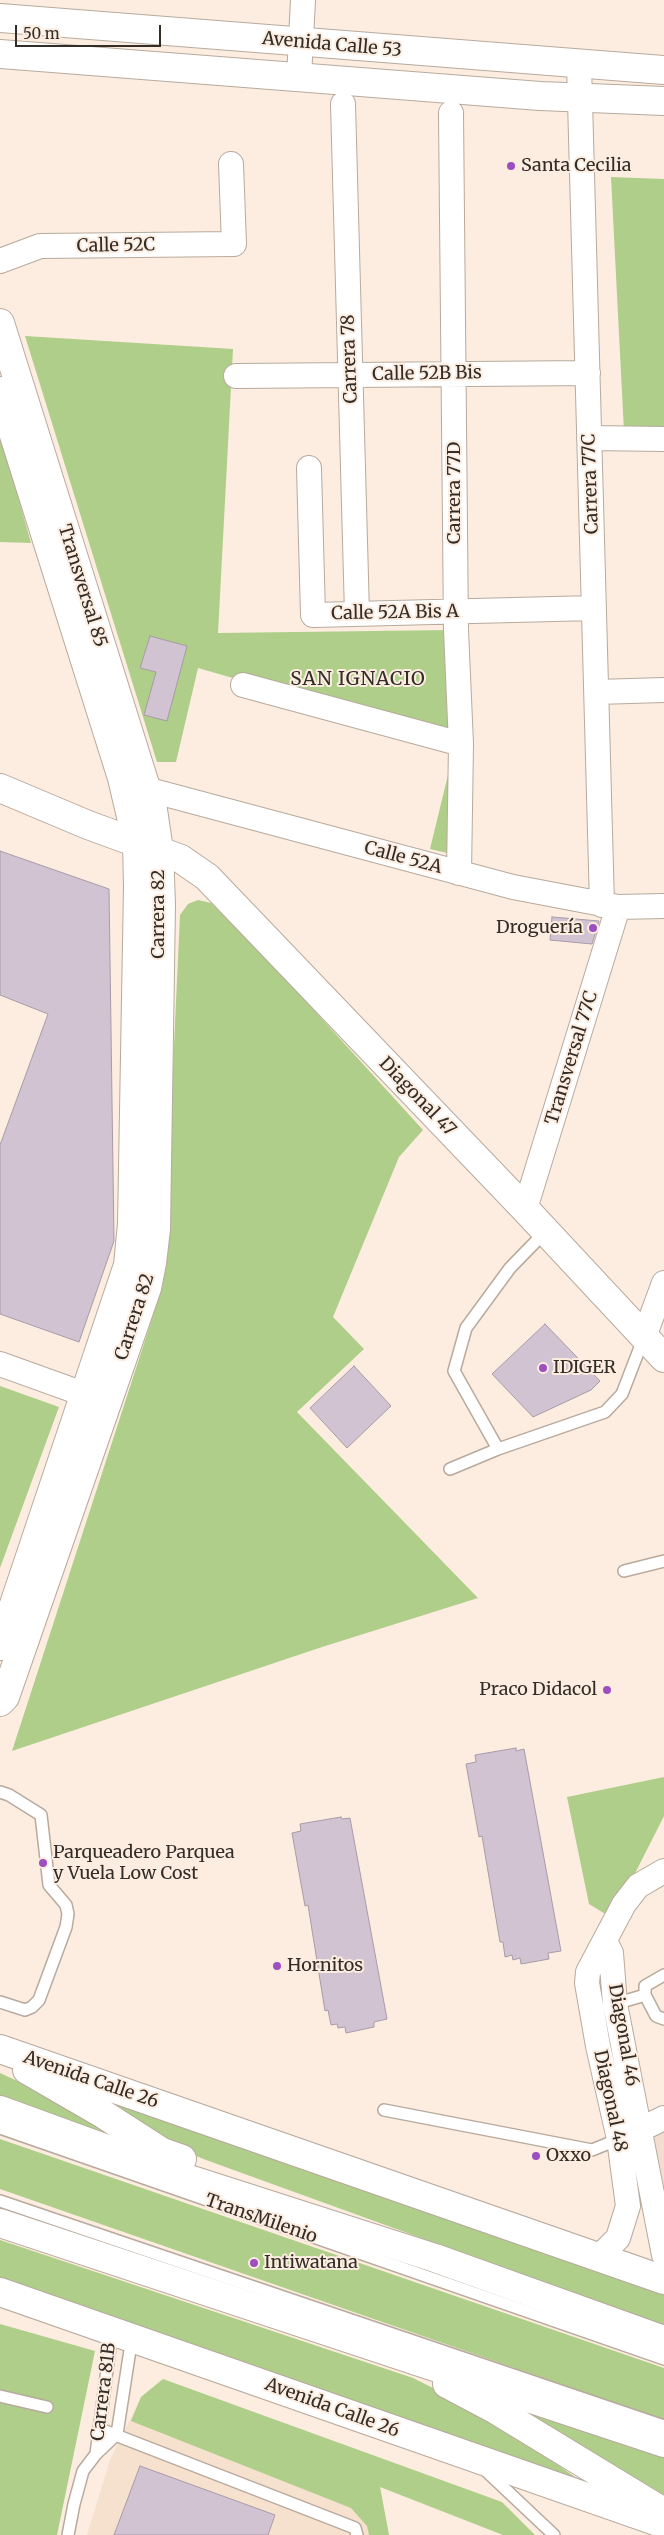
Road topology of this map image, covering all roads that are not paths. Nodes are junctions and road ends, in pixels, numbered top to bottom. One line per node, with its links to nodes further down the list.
1 (303, 0): 3 (street)
2 (0, 18): 3 (street, Avenida Calle 53)
3 (301, 42): 5 (street, Avenida Calle 53); 7 (street)
4 (0, 54): 7 (street, Avenida Calle 53)
5 (579, 64): 6 (street, Avenida Calle 53); 8 (street, Carrera 77C)
6 (664, 70)
7 (299, 77): 8 (street, Avenida Calle 53)
8 (580, 98): 9 (street, Avenida Calle 53); 15 (street, Carrera 77C)
9 (664, 101)
10 (344, 104): 17 (street, Carrera 78)
11 (451, 113): 16 (street, Carrera 77D)
12 (231, 164): 13 (street, Calle 52C)
13 (0, 261)
14 (0, 323): 31 (street, Transversal 85)
15 (588, 373): 16 (street, Calle 52B Bis); 20 (street, Carrera 77C)
16 (454, 374): 17 (street, Calle 52B Bis); 24 (street, Carrera 77D)
17 (351, 375): 18 (street, Calle 52B Bis); 25 (street, Carrera 78)
18 (236, 376)
19 (2, 407): 32 (street, Transversal 85)
20 (590, 438): 21 (street); 23 (street, Carrera 77C)
21 (664, 439)
22 (309, 468): 25 (street, Calle 52A Bis A)
23 (594, 608): 24 (street, Calle 52A Bis A); 28 (street, Carrera 77C)
24 (456, 612): 25 (street, Calle 52A Bis A); 29 (street, Carrera 77D)
25 (357, 614)
26 (243, 685): 29 (street)
27 (664, 690): 28 (street)
28 (596, 692): 34 (street, Carrera 77C)
29 (461, 744): 33 (street, Carrera 77D)
30 (0, 788): 32 (street)
31 (146, 789): 32 (street, Transversal 85); 33 (street, Calle 52A)
32 (148, 846): 36 (street, Diagonal 47); 42 (street, Carrera 82)
33 (459, 873): 34 (street, Calle 52A)
34 (610, 906): 35 (street, Calle 52A); 36 (street, Transversal 77C)
35 (664, 906)
36 (525, 1209): 37 (street, Diagonal 47)
37 (546, 1231): 39 (street, Diagonal 47); 43 (lane)
38 (664, 1283): 39 (street)
39 (644, 1337): 40 (street, Diagonal 47); 43 (lane)
40 (664, 1358)
41 (0, 1364): 42 (street)
42 (95, 1398): 47 (street, Carrera 82); 48 (street, Carrera 82)
43 (498, 1449): 44 (lane)
44 (450, 1469)
45 (664, 1561): 46 (lane)
46 (624, 1571)
47 (0, 1646)
48 (0, 1702)
49 (0, 1792): 54 (lane)
50 (664, 1871): 51 (street, Diagonal 48)
51 (605, 1941): 55 (street, Diagonal 46); 58 (street, Diagonal 48)
52 (664, 1975): 53 (lane)
53 (645, 1995): 55 (lane); 56 (lane)
54 (0, 2002)
55 (615, 2004): 57 (street, Diagonal 46)
56 (664, 2020)
57 (622, 2039): 58 (street); 65 (street, Diagonal 46)
58 (598, 2046): 66 (street, Diagonal 48)
59 (0, 2048): 71 (street, Avenida Calle 26)
60 (0, 2054): 69 (street)
61 (0, 2110): 69 (street)
62 (384, 2110): 66 (lane)
63 (664, 2118): 65 (street)
64 (0, 2128): 77 (lane, TransMilenio)
65 (641, 2130): 66 (street); 70 (street, Diagonal 48)
66 (619, 2139): 71 (street, Diagonal 48)
67 (0, 2201): 80 (lane)
68 (0, 2224): 76 (street)
69 (394, 2245): 75 (street)
70 (664, 2255)
71 (599, 2256): 72 (street, Avenida Calle 26)
72 (664, 2280)
73 (0, 2292): 74 (street, Avenida Calle 26)
74 (122, 2334): 81 (lane, Carrera 81B); 82 (lane, Carrera 81B); 85 (street, Avenida Calle 26)
75 (664, 2340)
76 (372, 2346): 83 (street); 86 (street)
77 (664, 2359)
78 (0, 2396): 79 (lane)
79 (47, 2407)
80 (664, 2426)
81 (100, 2429): 82 (lane); 84 (lane, Carrera 81B)
82 (117, 2434): 84 (lane, Carrera 81B); 89 (lane)
83 (664, 2443)
84 (96, 2454): 88 (lane, Carrera 81B)
85 (471, 2458): 87 (street, Avenida Calle 26); 90 (lane)
86 (664, 2512)
87 (664, 2524)
88 (68, 2535)
89 (357, 2535)
90 (554, 2535)

